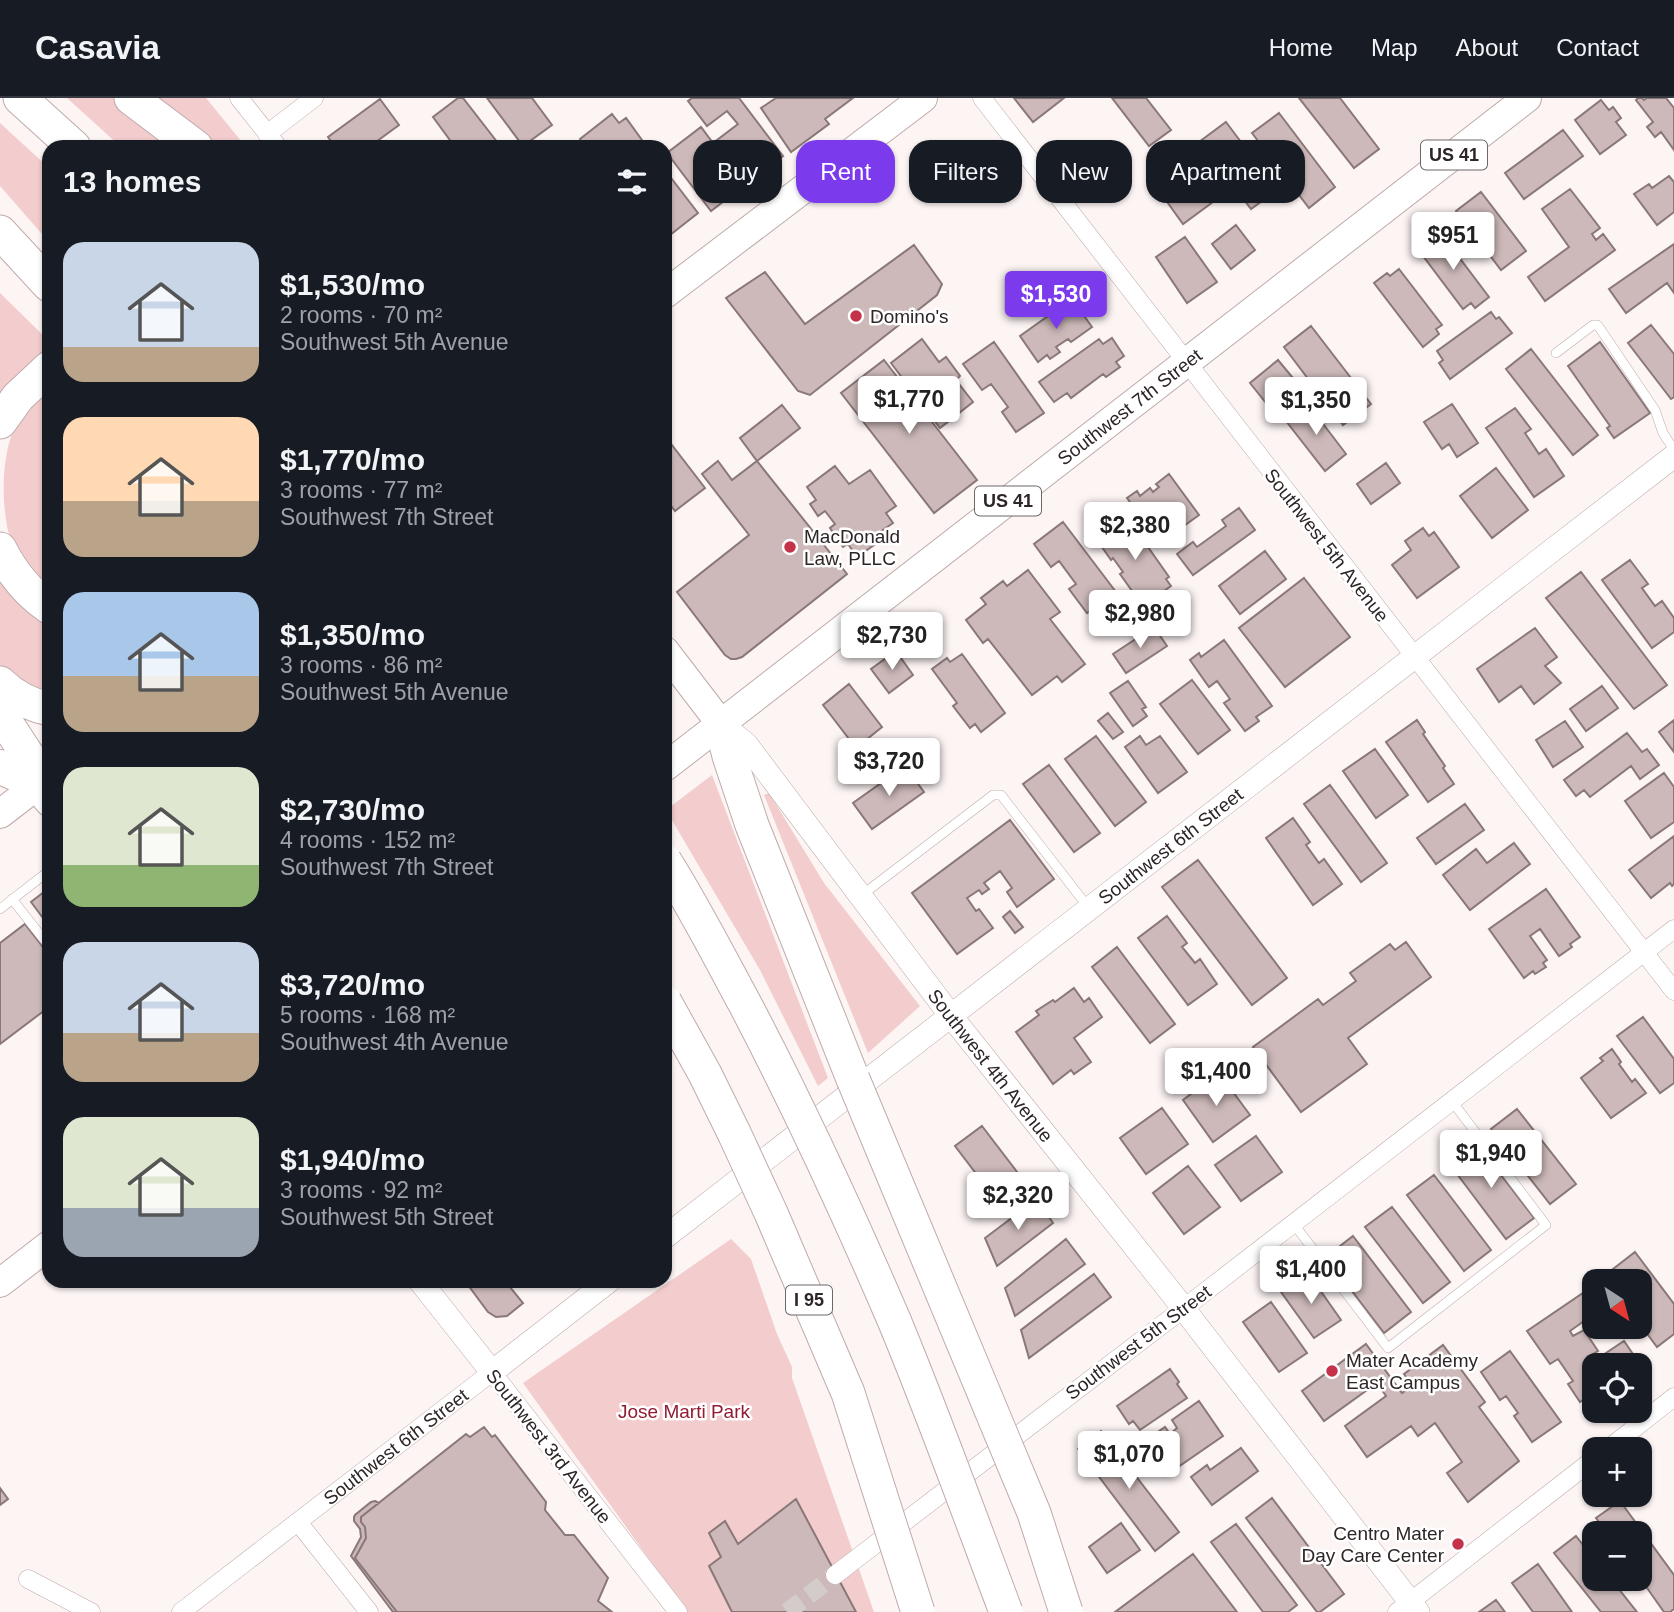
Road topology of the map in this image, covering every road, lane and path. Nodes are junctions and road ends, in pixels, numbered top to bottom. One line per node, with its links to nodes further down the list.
1 (20, 98): 8 (highway)
2 (131, 98): 9 (highway)
3 (239, 98): 10 (street)
4 (314, 98): 11 (street)
5 (923, 98): 16 (main road)
6 (982, 98): 18 (street, Southwest 5th Avenue)
7 (1527, 98): 18 (main road, Southwest 7th Street / US 41)
8 (66, 140)
9 (187, 140)
10 (271, 140)
11 (273, 140)
12 (0, 232): 14 (highway)
13 (0, 265): 15 (highway)
14 (42, 278)
15 (42, 283)
16 (672, 290)
17 (1556, 353): 21 (lane)
18 (1187, 363): 25 (street, Southwest 5th Avenue); 30 (main road, Southwest 7th Street / US 41)
19 (42, 375): 20 (highway)
20 (0, 422)
21 (1674, 450)
22 (1674, 456): 25 (street, Southwest 6th Street)
23 (0, 549): 24 (highway)
24 (42, 602)
25 (1414, 656): 41 (street, Southwest 6th Street); 45 (street, Southwest 5th Avenue)
26 (672, 660): 30 (main road, Southwest 4th Avenue)
27 (0, 683): 28 (highway)
28 (42, 708)
29 (0, 713): 33 (highway)
30 (721, 724): 31 (main road, Southwest 7th Street / US 41); 39 (street, Southwest 4th Avenue); 71 (highway, bridge)
31 (672, 762)
32 (0, 764): 34 (main road)
33 (42, 782)
34 (42, 787)
35 (42, 790): 36 (main road)
36 (0, 814)
37 (672, 873): 70 (highway, bridge)
38 (42, 878): 40 (lane)
39 (860, 896): 41 (lane); 48 (street, Southwest 4th Avenue)
40 (12, 899): 42 (lane); 44 (lane)
41 (1089, 908): 48 (street, Southwest 6th Street)
42 (0, 909)
43 (1674, 929): 45 (street, Southwest 5th Street)
44 (42, 937)
45 (1644, 952): 46 (street, Southwest 5th Avenue); 49 (street, Southwest 5th Street)
46 (1674, 991)
47 (672, 1015): 69 (highway, I 95, bridge)
48 (951, 1016): 51 (street, Southwest 6th Street); 56 (street, Southwest 4th Avenue)
49 (1451, 1100): 50 (street, Southwest 5th Street); 50 (lane)
50 (1293, 1223): 56 (street, Southwest 5th Street)
51 (672, 1232)
52 (42, 1250): 53 (main road)
53 (0, 1283)
54 (426, 1288): 57 (street, Southwest 3rd Avenue)
55 (599, 1288): 57 (street, Southwest 6th Street)
56 (1183, 1308): 62 (street, Southwest 5th Street); 64 (street, Southwest 4th Avenue)
57 (492, 1372): 61 (street, Southwest 6th Street); 68 (street, Southwest 3rd Avenue)
58 (1674, 1397): 59 (street)
59 (1623, 1437)
60 (1582, 1469): 64 (street)
61 (298, 1522): 66 (street, Southwest 6th Street); 67 (street)
62 (835, 1574)
63 (28, 1580): 65 (street)
64 (1409, 1609)
65 (91, 1612)
66 (181, 1612)
67 (369, 1612)
68 (678, 1612)
69 (918, 1612)
70 (1006, 1612)
71 (1066, 1612)

